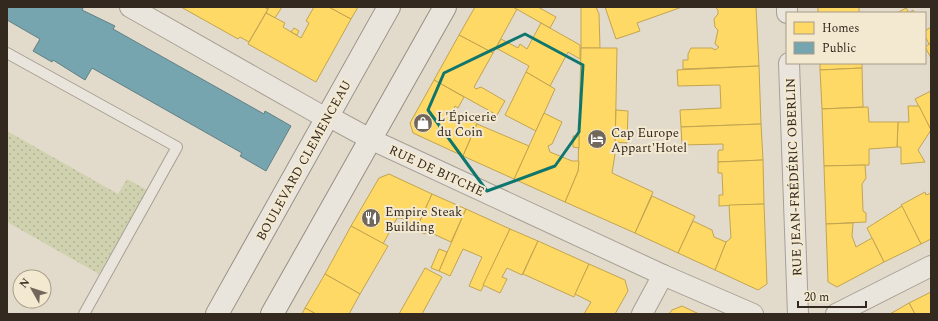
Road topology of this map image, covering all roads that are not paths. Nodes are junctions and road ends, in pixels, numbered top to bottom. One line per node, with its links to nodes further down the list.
1 (130, 7): 6 (street, RUE DE BITCHE)
2 (389, 7): 6 (street, BOULEVARD CLEMENCEAU)
3 (444, 7): 7 (street)
4 (7, 53): 10 (lane)
5 (789, 64): 15 (street, RUE JEAN-FRÉDÉRIC OBERLIN)
6 (327, 117): 7 (street, RUE DE BITCHE); 11 (street, BOULEVARD CLEMENCEAU)
7 (370, 140): 9 (street, RUE DE BITCHE); 12 (street)
8 (931, 266): 16 (street)
9 (663, 275): 13 (street); 14 (street, RUE DE BITCHE)
10 (84, 314)
11 (217, 314)
12 (272, 314)
13 (642, 314)
14 (753, 314)
15 (798, 314)
16 (836, 314)

